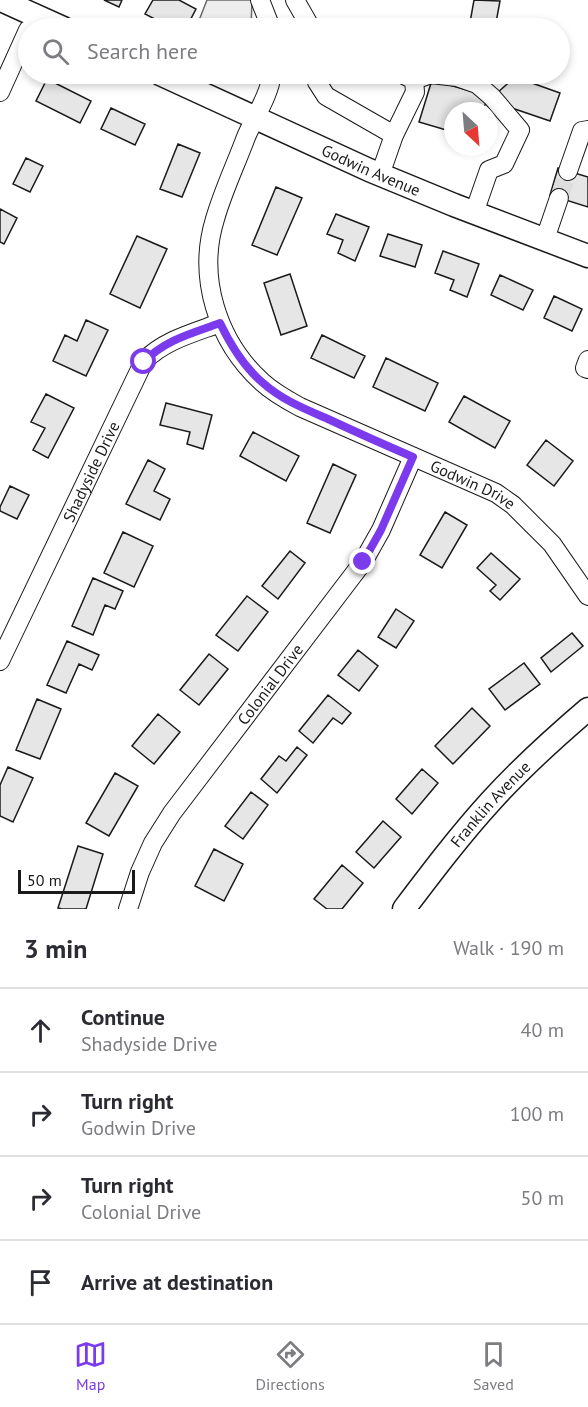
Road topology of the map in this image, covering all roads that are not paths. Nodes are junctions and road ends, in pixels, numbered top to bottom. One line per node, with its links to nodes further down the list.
1 (1, 0): 4 (main road)
2 (260, 0): 5 (street)
3 (295, 0): 6 (street)
4 (23, 18)
5 (267, 18)
6 (305, 18)
7 (18, 53): 13 (street)
8 (182, 84): 14 (main road, Godwin Avenue)
9 (269, 84): 14 (street, Godwin Drive)
10 (318, 84): 16 (street)
11 (411, 84): 16 (street)
12 (477, 84): 20 (street)
13 (0, 92)
14 (254, 117): 18 (main road, Godwin Avenue); 23 (street, Godwin Drive)
15 (588, 130): 17 (street)
16 (394, 135): 18 (street)
17 (568, 171)
18 (380, 175): 20 (main road, Godwin Avenue)
19 (559, 198): 21 (street)
20 (474, 213): 21 (main road, Godwin Avenue)
21 (545, 239): 22 (main road, Godwin Avenue)
22 (588, 256)
23 (220, 323): 24 (street, Godwin Drive); 26 (street, Shadyside Drive)
24 (413, 457): 25 (street, Godwin Drive); 28 (street, Colonial Drive)
25 (588, 596)
26 (0, 661)
27 (588, 709): 29 (main road, Franklin Avenue)
28 (128, 909)
29 (404, 909)

